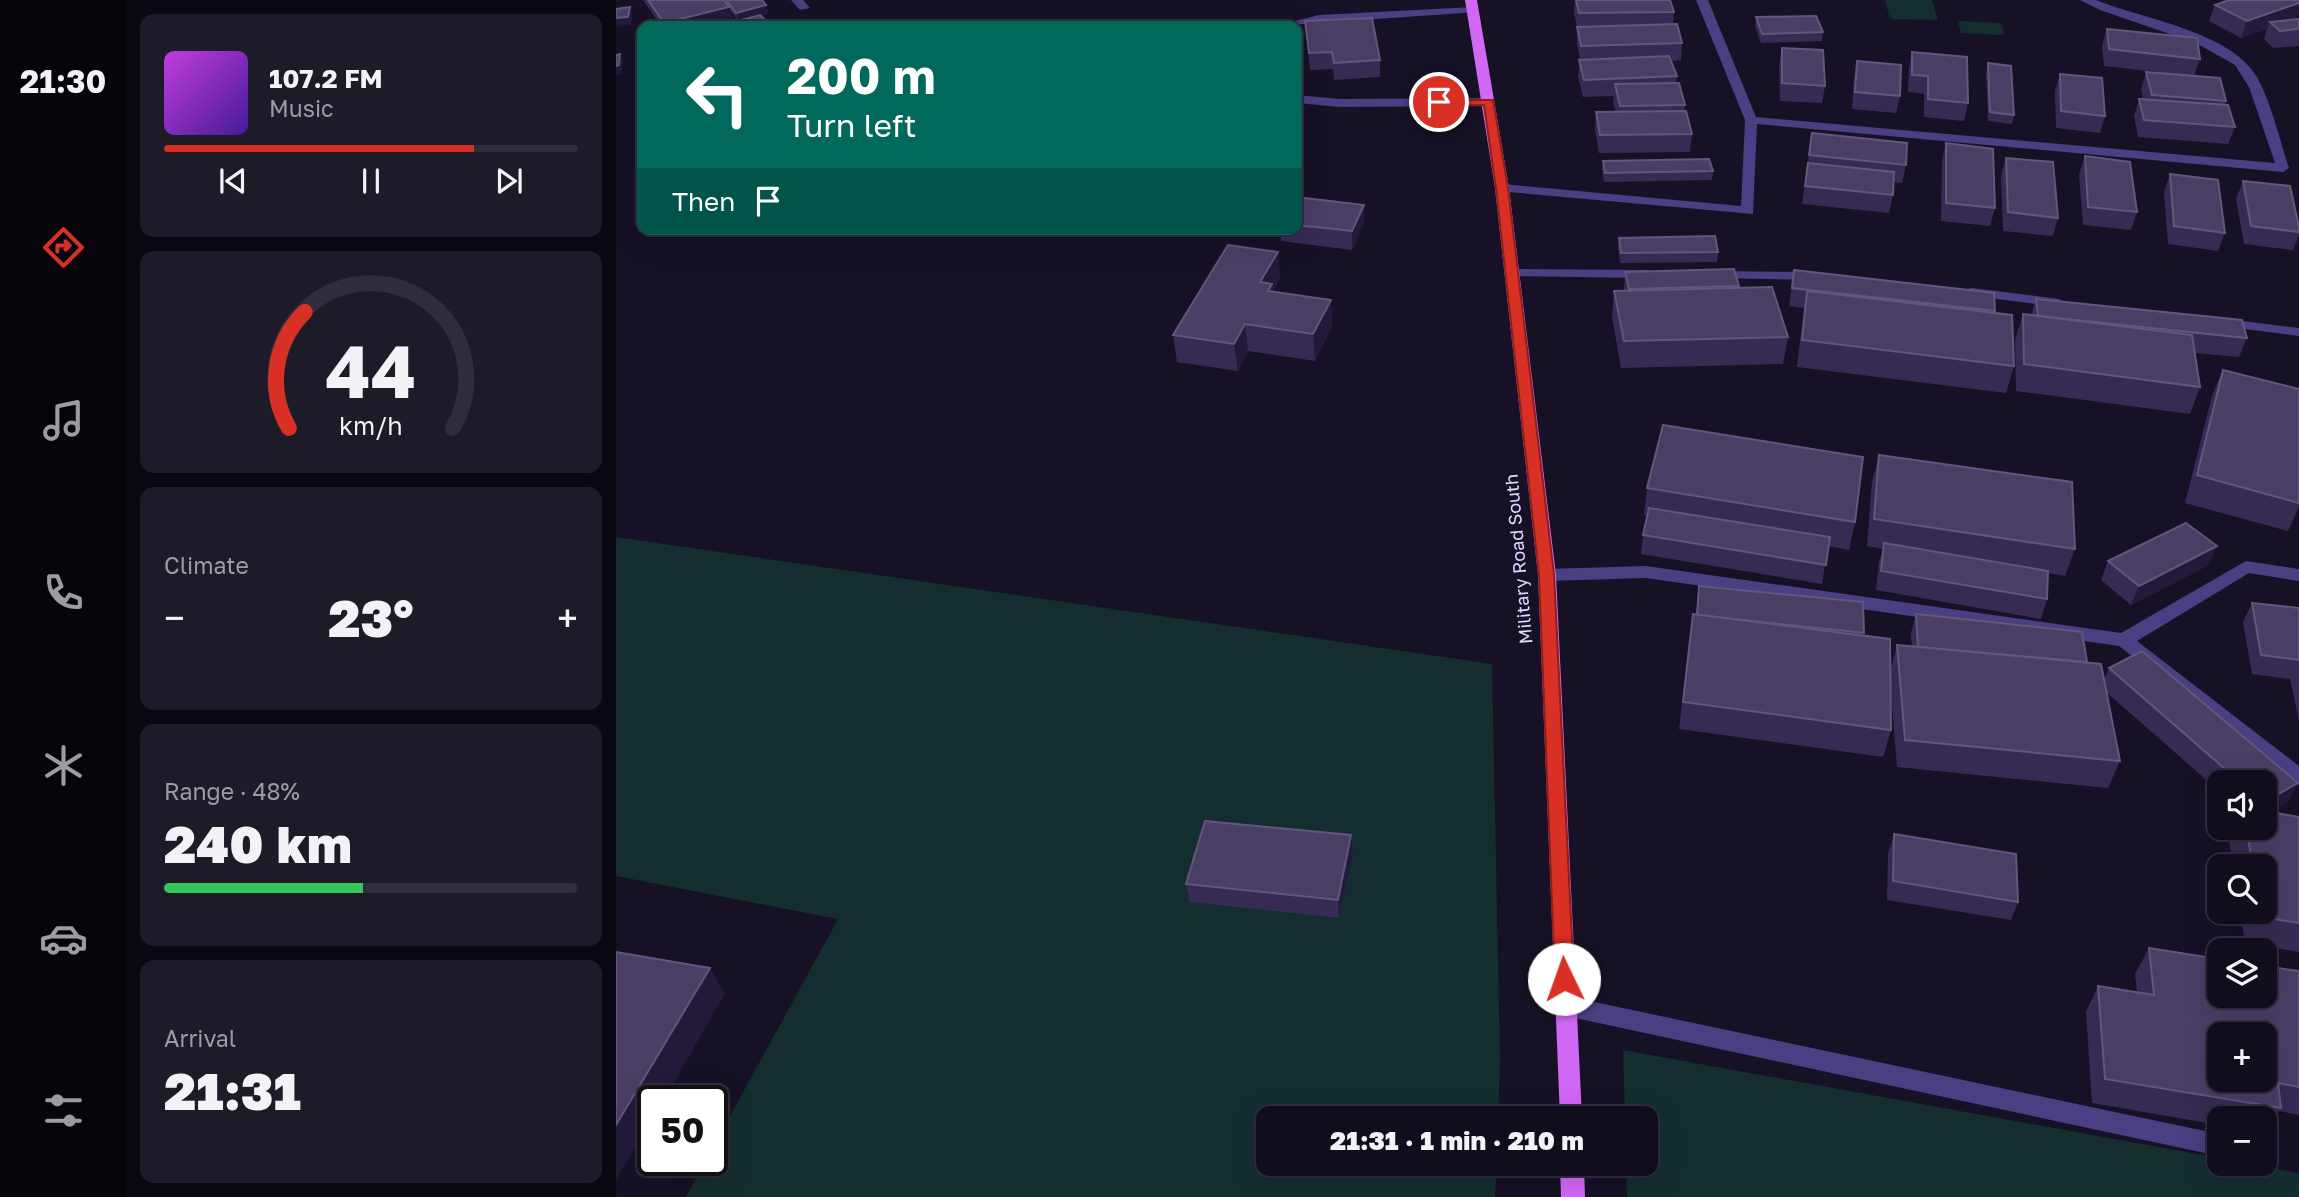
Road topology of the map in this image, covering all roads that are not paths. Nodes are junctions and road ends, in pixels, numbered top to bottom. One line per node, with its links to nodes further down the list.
1 (1702, 0): 7 (lane)
2 (2086, 0): 8 (lane)
3 (1472, 5): 4 (lane); 6 (main road, Military Road South)
4 (1302, 22)
5 (1302, 99): 6 (lane)
6 (1489, 102): 10 (main road, Military Road South)
7 (1751, 120): 8 (lane); 10 (lane)
8 (2283, 169): 9 (lane)
9 (2299, 170)
10 (1502, 188): 11 (main road, Military Road South)
11 (1512, 273): 12 (lane); 19 (main road, Military Road South)
12 (1663, 274)
13 (1704, 275): 14 (lane)
14 (1828, 276)
15 (1951, 290): 16 (lane)
16 (2074, 305)
17 (2210, 321): 18 (lane)
18 (2299, 332)
19 (1546, 575): 21 (lane); 23 (main road, Military Road South)
20 (2299, 575): 21 (lane)
21 (2124, 640): 22 (lane)
22 (2299, 777)
23 (1566, 1006): 24 (main road, Military Road South); 25 (lane)
24 (1570, 1106)
25 (2207, 1142)
26 (1572, 1176): 27 (main road)
27 (1573, 1197)

